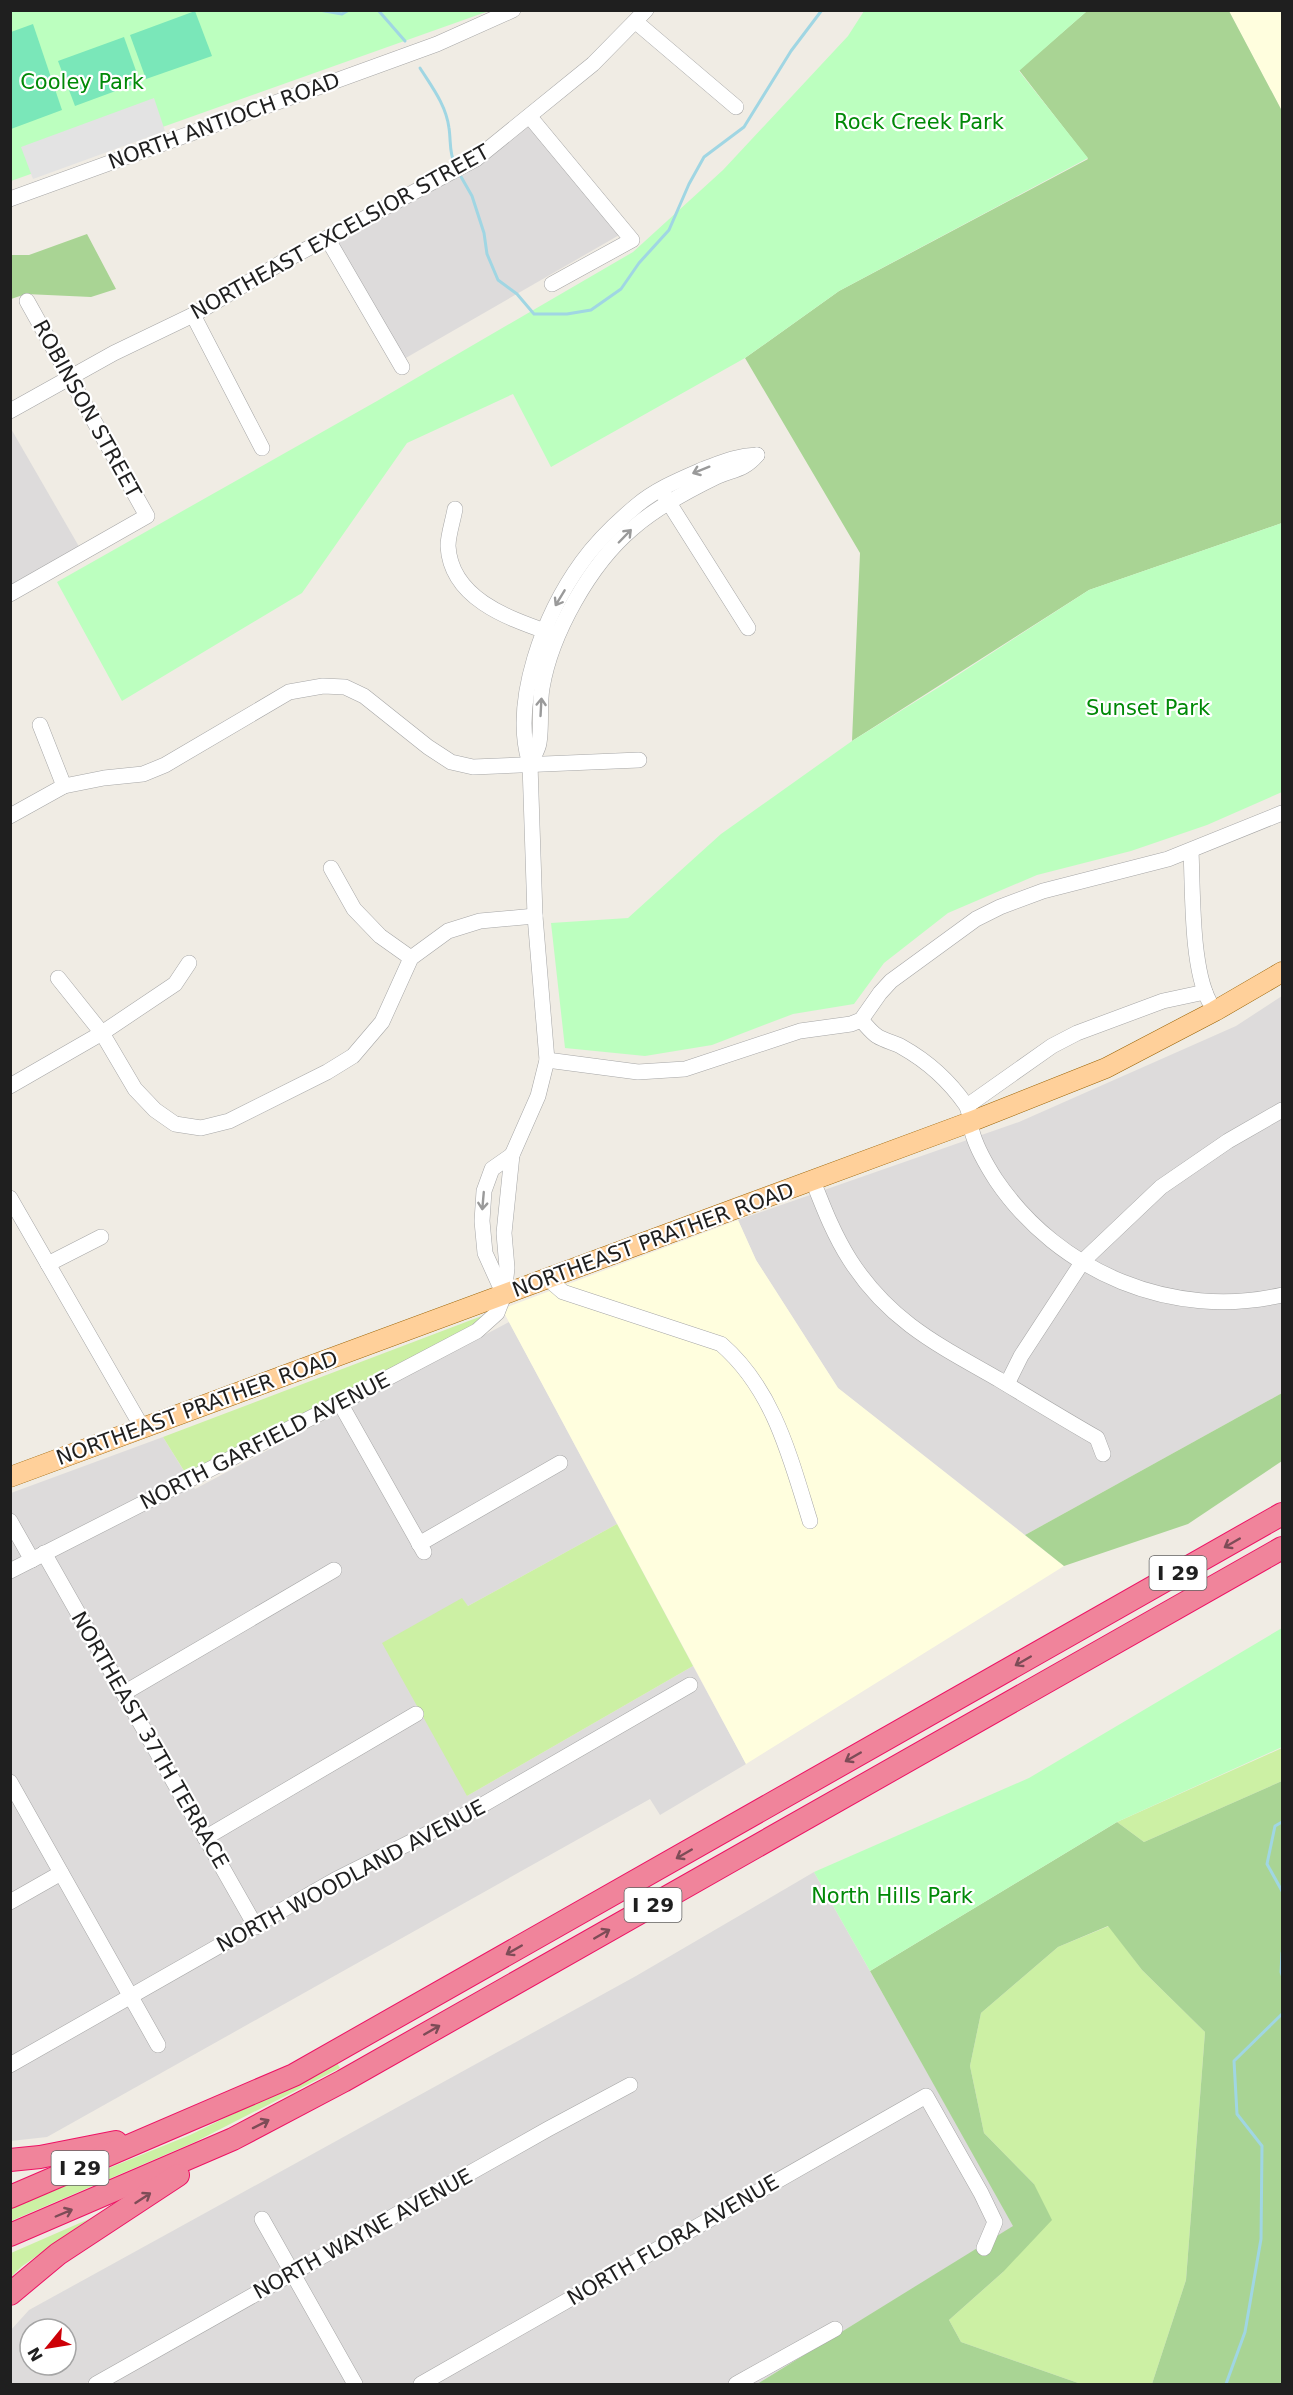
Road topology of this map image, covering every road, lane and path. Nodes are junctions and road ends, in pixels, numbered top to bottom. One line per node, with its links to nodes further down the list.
1 (513, 10): 5 (street, NORTH ANTIOCH ROAD)
2 (641, 16): 3 (street); 4 (street, NORTHEAST EXCELSIOR STREET)
3 (736, 107)
4 (531, 117): 6 (street, NORTHEAST EXCELSIOR STREET); 7 (street)
5 (10, 199)
6 (327, 238): 9 (street, NORTHEAST EXCELSIOR STREET); 10 (street)
7 (552, 284)
8 (27, 301): 11 (street, ROBINSON STREET)
9 (193, 315): 11 (street, NORTHEAST EXCELSIOR STREET); 13 (street)
10 (402, 367)
11 (69, 378): 12 (street, NORTHEAST EXCELSIOR STREET); 17 (street, ROBINSON STREET)
12 (10, 411)
13 (262, 448)
14 (660, 490): 15 (street); 15 (street, one-way to 14); 19 (street, one-way to 19)
15 (670, 504): 18 (street); 19 (street, one-way to 15)
16 (455, 509): 19 (street)
17 (10, 594)
18 (748, 628)
19 (552, 634): 22 (street)
20 (40, 725): 23 (street)
21 (639, 760): 22 (street)
22 (530, 764): 23 (street); 28 (street)
23 (64, 786): 25 (street)
24 (1282, 813): 26 (street)
25 (10, 816)
26 (1191, 851): 33 (street); 35 (street)
27 (331, 868): 29 (street)
28 (535, 916): 29 (street); 37 (street)
29 (411, 958): 36 (street)
30 (189, 963): 36 (street)
31 (1282, 972): 34 (main road, NORTHEAST PRATHER ROAD)
32 (58, 978): 36 (street)
33 (1204, 992): 34 (street); 40 (street)
34 (1215, 1011): 40 (main road, NORTHEAST PRATHER ROAD)
35 (861, 1020): 37 (street); 40 (street)
36 (102, 1033): 38 (street)
37 (547, 1060): 41 (street)
38 (10, 1086)
39 (1282, 1110): 45 (street)
40 (968, 1114): 42 (main road, NORTHEAST PRATHER ROAD); 45 (street)
41 (512, 1155): 48 (street); 48 (street, one-way to 48)
42 (813, 1181): 47 (main road, NORTHEAST PRATHER ROAD); 50 (street)
43 (10, 1198): 46 (street)
44 (101, 1237): 46 (street)
45 (1083, 1261): 49 (street); 50 (street)
46 (48, 1264): 52 (street)
47 (548, 1279): 48 (main road, NORTHEAST PRATHER ROAD); 58 (street)
48 (504, 1295): 51 (street, NORTH GARFIELD AVENUE); 52 (main road, NORTHEAST PRATHER ROAD)
49 (1282, 1295)
50 (1007, 1384): 53 (street)
51 (340, 1403): 54 (street); 60 (street, NORTH GARFIELD AVENUE)
52 (143, 1429): 55 (main road, NORTHEAST PRATHER ROAD)
53 (1103, 1454)
54 (560, 1462)
55 (10, 1477)
56 (1282, 1514): 75 (highway, I 29, one-way to 75)
57 (10, 1521): 60 (street, NORTHEAST 37TH TERRACE)
58 (810, 1521)
59 (1282, 1548): 76 (highway, I 29, one-way to 59)
60 (38, 1556): 62 (street, NORTH GARFIELD AVENUE); 64 (street, NORTHEAST 37TH TERRACE)
61 (334, 1570): 64 (street)
62 (10, 1571)
63 (690, 1684): 70 (street, NORTH WOODLAND AVENUE)
64 (124, 1693): 67 (street, NORTHEAST 37TH TERRACE)
65 (416, 1714): 67 (street)
66 (10, 1782): 68 (street)
67 (205, 1838): 70 (street, NORTHEAST 37TH TERRACE)
68 (61, 1873): 69 (street); 71 (street)
69 (10, 1902)
70 (256, 1927): 71 (street, NORTH WOODLAND AVENUE)
71 (130, 1997): 72 (street); 73 (street, NORTH WOODLAND AVENUE)
72 (158, 2045)
73 (10, 2065)
74 (630, 2085): 82 (street, NORTH WAYNE AVENUE)
75 (150, 2139): 77 (highway); 78 (highway, I 29)
76 (233, 2139): 80 (highway, I 29, one-way to 76); 83 (highway, one-way to 76)
77 (10, 2160)
78 (10, 2197)
79 (262, 2219): 82 (street)
80 (10, 2235)
81 (984, 2248): 87 (street, NORTH FLORA AVENUE)
82 (292, 2274): 85 (street, NORTH WAYNE AVENUE); 86 (street)
83 (10, 2294)
84 (835, 2329): 88 (street)
85 (96, 2385)
86 (355, 2385)
87 (421, 2385)
88 (736, 2385)

